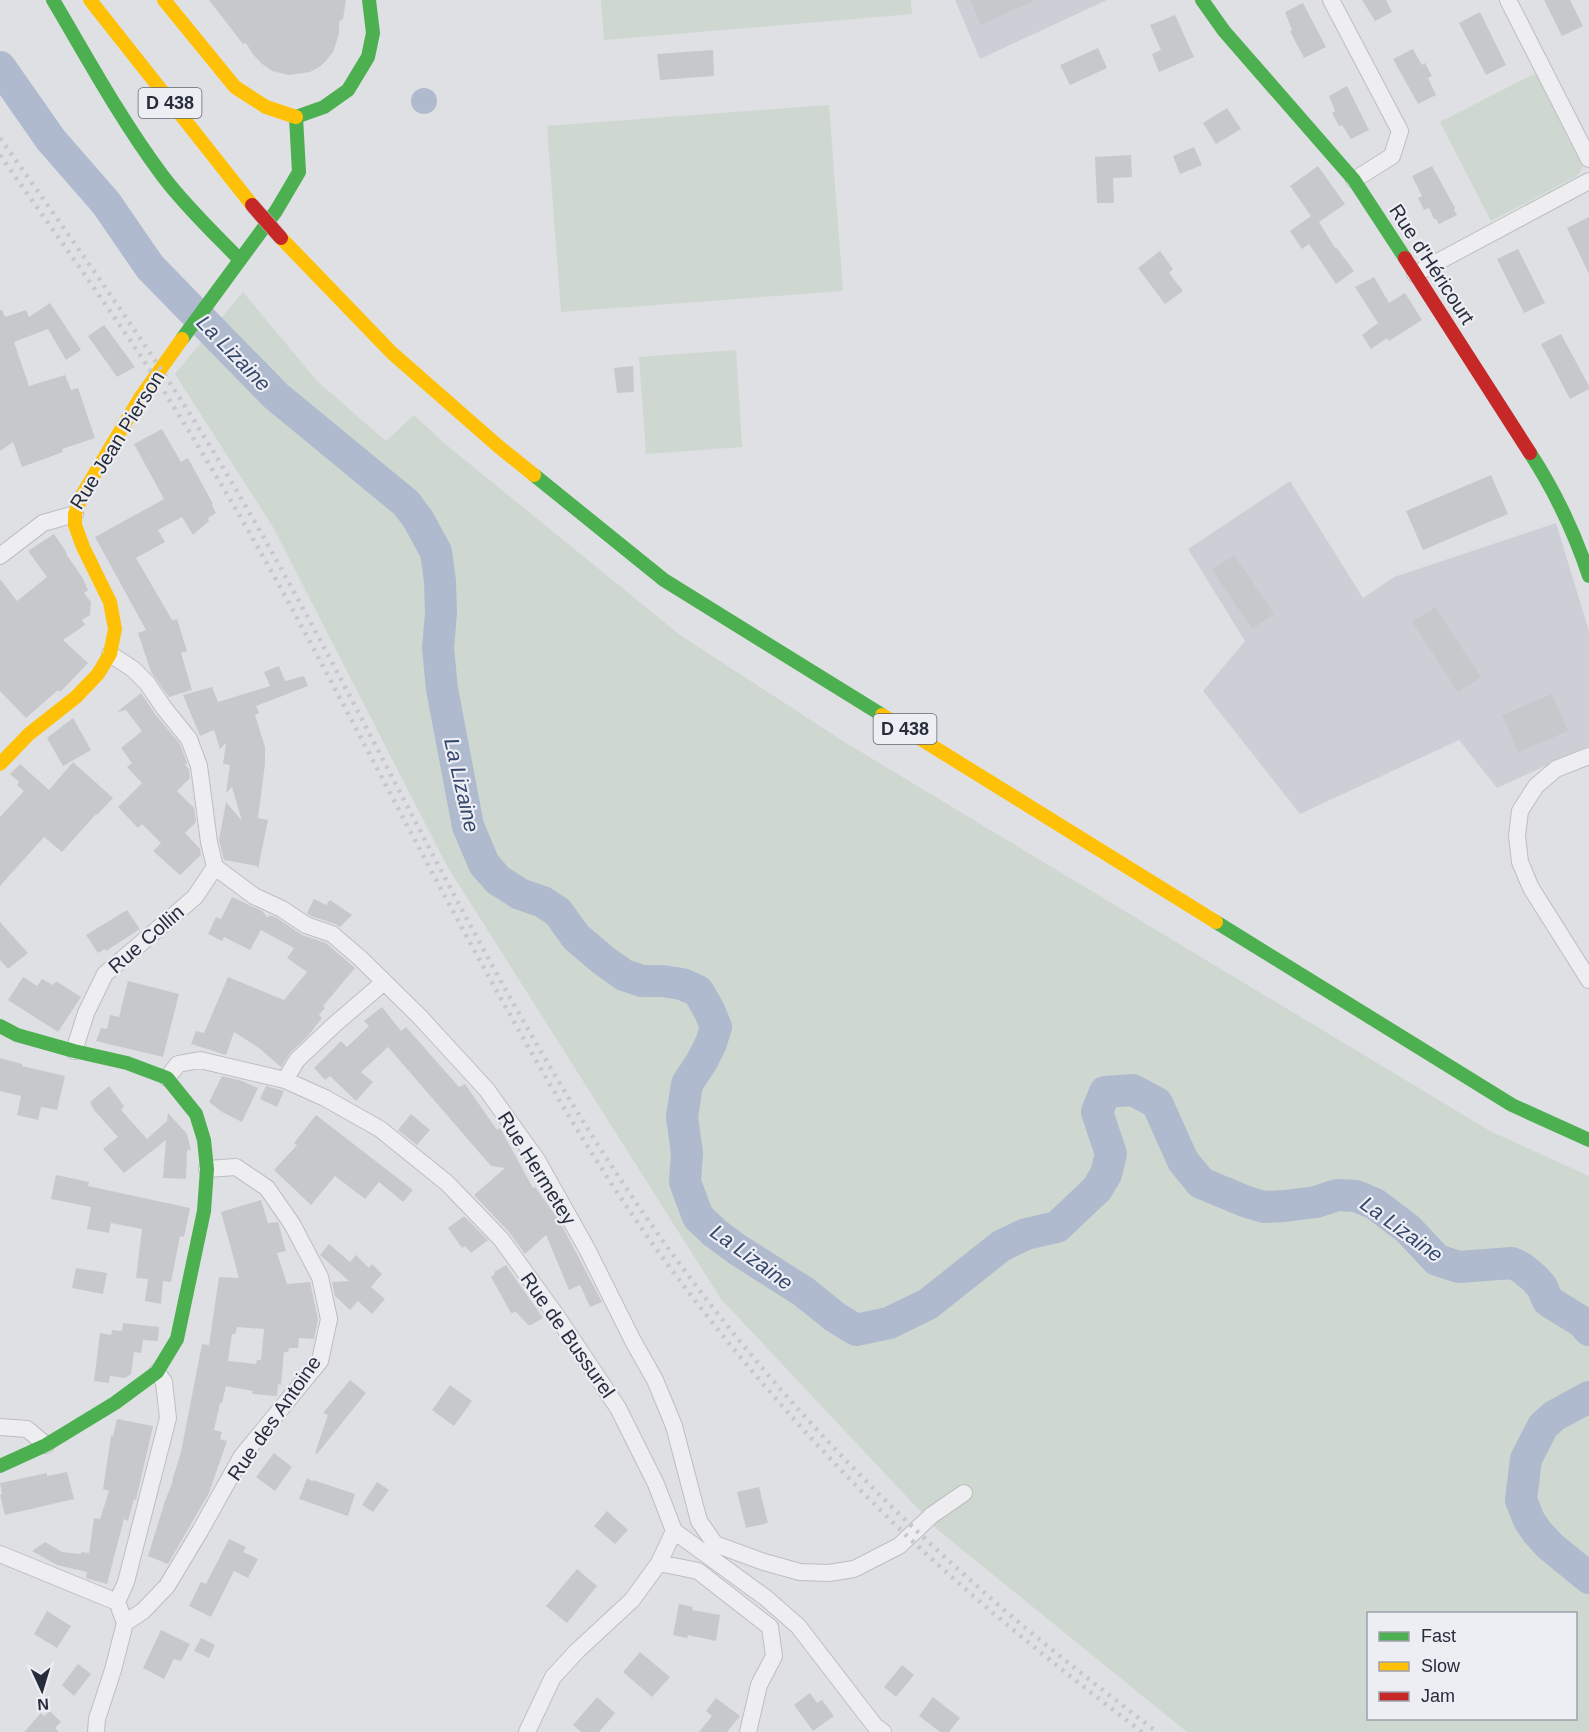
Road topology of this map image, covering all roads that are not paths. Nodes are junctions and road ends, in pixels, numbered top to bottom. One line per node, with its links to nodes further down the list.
1 (53, 0): 12 (street)
2 (90, 0): 27 (street, D 438, bridge)
3 (164, 0): 8 (street)
4 (369, 0): 8 (street)
5 (1202, 0): 10 (street, Rue d'Héricourt)
6 (1331, 0): 10 (street)
7 (1508, 0): 9 (street)
8 (296, 117): 12 (street, Rue Jean Pierson)
9 (1589, 159)
10 (1354, 180): 13 (street, Rue d'Héricourt)
11 (1589, 181): 13 (street)
12 (240, 260): 14 (street, Rue Jean Pierson)
13 (1415, 274): 16 (street, Rue d'Héricourt)
14 (75, 514): 15 (street, Rue Jean Pierson); 17 (street)
15 (0, 556)
16 (1589, 576)
17 (110, 654): 19 (street); 20 (street)
18 (1589, 756): 21 (street)
19 (0, 764)
20 (215, 867): 22 (street, Rue Hermetey); 24 (street, Rue Collin)
21 (1589, 980)
22 (384, 982): 26 (street); 33 (street, Rue Hermetey)
23 (0, 1026): 24 (street)
24 (74, 1051): 25 (street)
25 (167, 1078): 26 (street, Rue de Bussurel); 28 (street)
26 (285, 1080): 34 (street, Rue de Bussurel)
27 (1589, 1140)
28 (207, 1169): 29 (street); 38 (street, Rue des Antoine)
29 (157, 1372): 31 (street); 37 (street)
30 (0, 1427): 31 (street)
31 (46, 1445): 32 (street)
32 (0, 1466)
33 (963, 1493)
34 (675, 1531): 36 (street); 43 (street)
35 (0, 1554): 37 (street)
36 (659, 1563): 41 (street); 42 (street)
37 (117, 1602): 38 (street)
38 (124, 1623): 39 (street)
39 (97, 1726): 40 (street)
40 (81, 1732)
41 (527, 1732)
42 (747, 1732)
43 (883, 1732)

